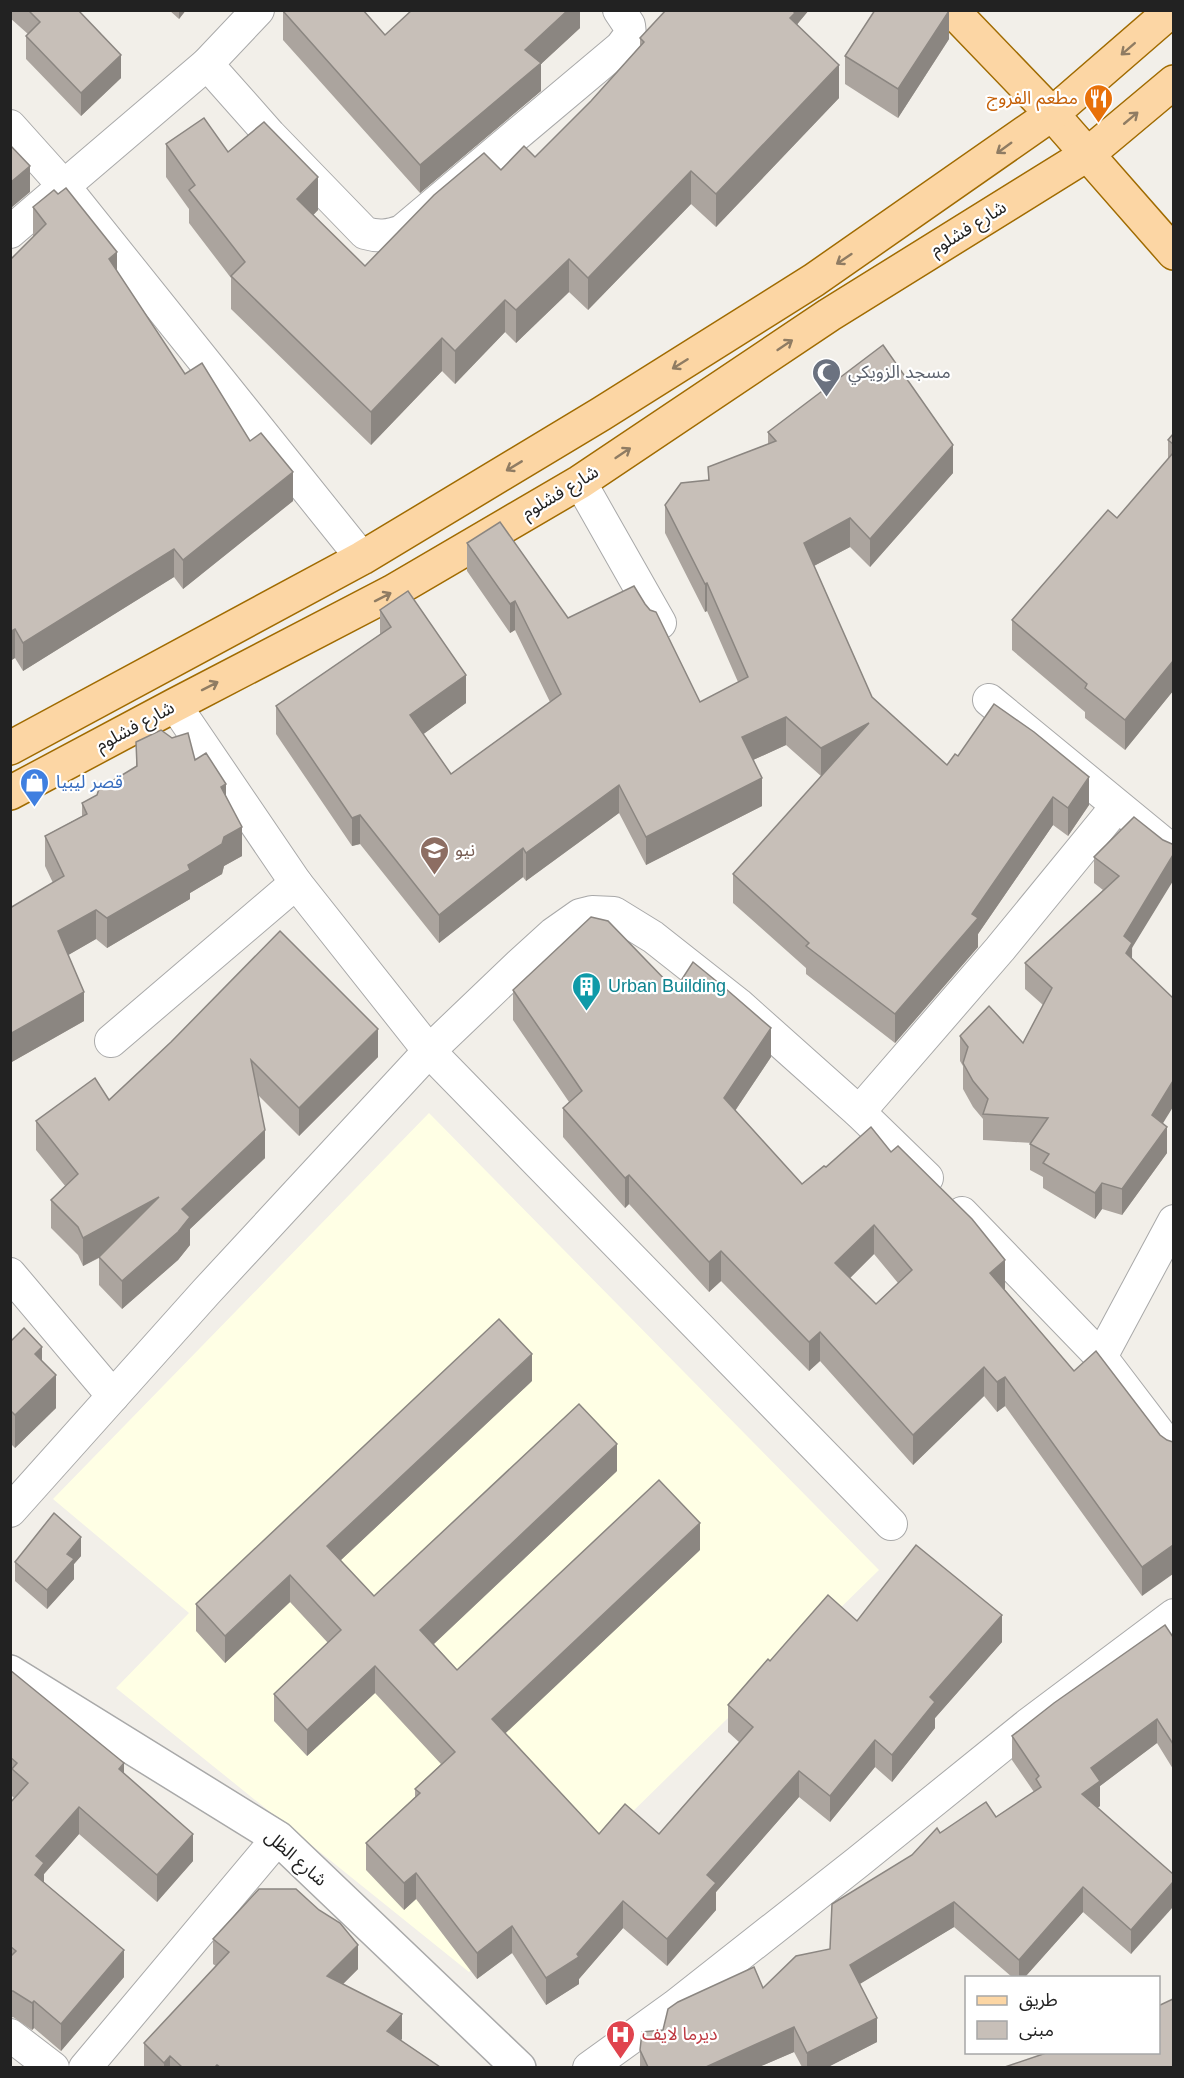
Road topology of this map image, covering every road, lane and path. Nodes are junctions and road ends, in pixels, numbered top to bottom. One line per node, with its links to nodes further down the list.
1 (258, 10): 5 (street)
2 (619, 10): 5 (street)
3 (952, 10): 7 (main road)
4 (1172, 10): 7 (main road, one-way to 7)
5 (207, 64): 10 (street)
6 (1173, 82): 9 (main road, شارع فشلوم, one-way to 6)
7 (1052, 114): 9 (main road); 13 (main road, one-way to 13)
8 (10, 126): 10 (street)
9 (1088, 154): 12 (main road); 14 (main road, شارع فشلوم)
10 (63, 185): 11 (street); 16 (street)
11 (10, 232)
12 (1173, 253)
13 (814, 280): 14 (main road); 16 (main road, one-way to 16)
14 (829, 315): 15 (main road, شارع فشلوم, one-way to 14)
15 (580, 482): 17 (street); 19 (main road, شارع فشلوم, one-way to 15)
16 (362, 558): 20 (main road)
17 (660, 623)
18 (989, 700): 22 (street)
19 (174, 705): 21 (main road, شارع فشلوم); 24 (street)
20 (10, 748)
21 (10, 793)
22 (1117, 807): 23 (street); 27 (street)
23 (1173, 852)
24 (296, 883): 25 (street); 26 (street)
25 (111, 1041)
26 (429, 1051): 27 (street); 31 (street); 34 (street)
27 (859, 1112): 30 (street)
28 (1173, 1221): 30 (street)
29 (10, 1274): 31 (street)
30 (1101, 1357): 32 (street)
31 (113, 1396): 33 (street)
32 (1173, 1453)
33 (10, 1511)
34 (891, 1524)
35 (1173, 1615): 42 (street)
36 (10, 1672): 37 (street, شارع الظل)
37 (278, 1838): 40 (street); 41 (street, شارع الظل)
38 (10, 2035): 39 (street)
39 (53, 2067)
40 (85, 2067)
41 (519, 2067)
42 (589, 2067)

